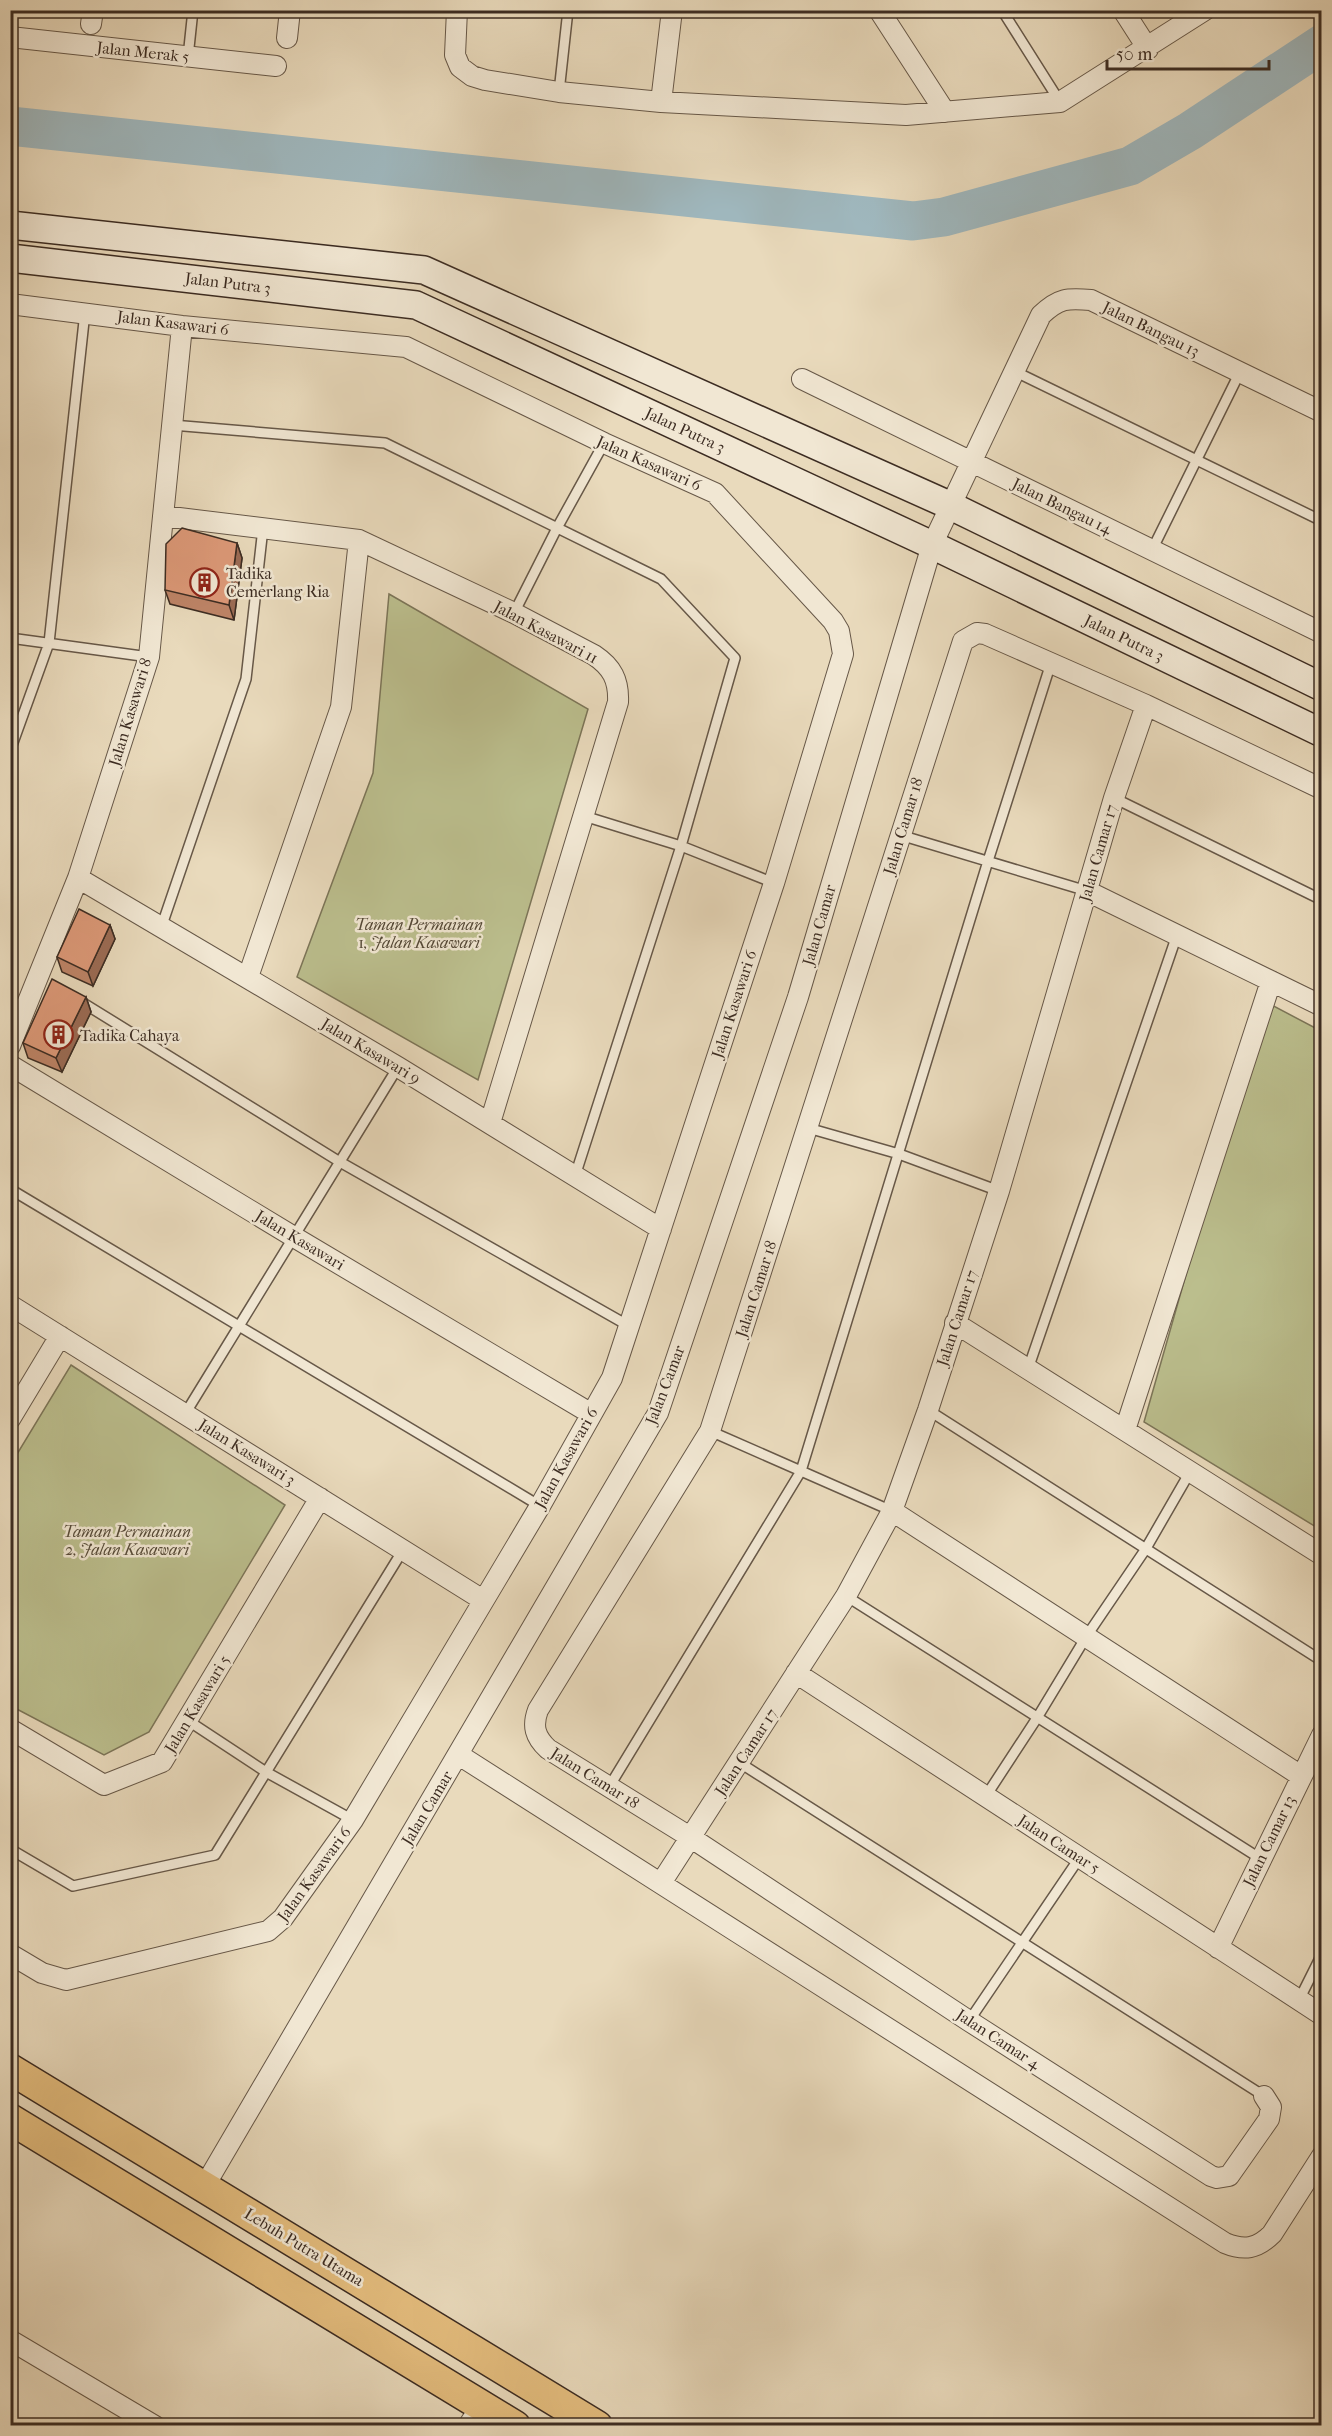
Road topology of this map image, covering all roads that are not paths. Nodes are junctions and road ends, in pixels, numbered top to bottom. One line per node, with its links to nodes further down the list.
1 (193, 10): 13 (lane)
2 (290, 10): 11 (street)
3 (458, 10): 15 (street)
4 (568, 10): 15 (lane)
5 (672, 10): 16 (street)
6 (879, 10): 18 (street)
7 (1002, 10): 17 (lane)
8 (1123, 10): 12 (street)
9 (1205, 10): 12 (street)
10 (10, 38): 13 (street, Jalan Merak 5)
11 (286, 38)
12 (1148, 48): 17 (street)
13 (188, 57): 14 (street, Jalan Merak 5)
14 (276, 66)
15 (559, 92): 16 (street)
16 (662, 102): 18 (street)
17 (1060, 102): 18 (street)
18 (945, 112)
19 (10, 225): 32 (street, Jalan Putra 3)
20 (10, 258): 38 (street, Jalan Putra 3)
21 (10, 304): 22 (street, Jalan Kasawari 6)
22 (85, 312): 23 (street, Jalan Kasawari 6); 43 (lane)
23 (182, 326): 28 (street, Jalan Kasawari 8); 29 (street, Jalan Kasawari 6)
24 (1014, 370): 25 (street, Jalan Bangau 13); 30 (lane); 31 (street, Jalan Bangau 13)
25 (1240, 372): 27 (street, Jalan Bangau 13); 30 (lane)
26 (802, 378): 31 (street, Jalan Bangau 14)
27 (1322, 412)
28 (172, 425): 33 (street, Jalan Kasawari 8); 36 (lane)
29 (604, 443): 36 (lane); 57 (street, Jalan Kasawari 6)
30 (1197, 460): 34 (lane); 39 (lane)
31 (970, 461): 32 (street, Jalan Bangau 13); 39 (street, Jalan Bangau 14)
32 (949, 505): 38 (street, Jalan Camar); 46 (street, Jalan Putra 3)
33 (163, 516): 35 (street, Jalan Kasawari 11); 44 (street, Jalan Kasawari 8)
34 (1322, 521)
35 (263, 528): 37 (street, Jalan Kasawari 11); 60 (lane)
36 (557, 528): 40 (lane); 54 (lane)
37 (359, 540): 40 (street, Jalan Kasawari 11); 62 (street)
38 (932, 545): 48 (street, Jalan Putra 3); 107 (street, Jalan Camar)
39 (1152, 550): 41 (street, Jalan Bangau 14)
40 (514, 613): 52 (street, Jalan Kasawari 11)
41 (1322, 633)
42 (10, 638): 43 (lane)
43 (49, 643): 44 (lane); 49 (lane)
44 (149, 657): 56 (street, Jalan Kasawari 8)
45 (1051, 663): 47 (street); 53 (street, Jalan Camar 18); 55 (lane)
46 (1322, 687)
47 (1146, 705): 50 (street); 51 (street, Jalan Camar 17)
48 (1322, 733)
49 (10, 751)
50 (1322, 789)
51 (1114, 798): 58 (street, Jalan Camar 17); 59 (lane)
52 (584, 816): 54 (lane); 69 (street, Jalan Kasawari 11)
53 (900, 835): 55 (lane); 70 (street, Jalan Camar 18)
54 (681, 846): 57 (lane); 73 (lane)
55 (988, 861): 58 (lane); 71 (lane)
56 (78, 878): 60 (street, Jalan Kasawari 9); 66 (street, Jalan Kasawari 8)
57 (774, 883): 76 (street, Jalan Kasawari 6)
58 (1087, 891): 61 (street); 75 (street, Jalan Camar 17)
59 (1322, 900)
60 (162, 925): 62 (street, Jalan Kasawari 9)
61 (1177, 935): 63 (street); 83 (lane)
62 (248, 977): 68 (street, Jalan Kasawari 9)
63 (1271, 981): 65 (street); 88 (street)
64 (70, 995): 72 (lane)
65 (1322, 1006)
66 (10, 1046)
67 (10, 1065): 77 (street, Jalan Kasawari)
68 (398, 1067): 69 (street, Jalan Kasawari 9); 72 (lane)
69 (490, 1123): 73 (street, Jalan Kasawari 9)
70 (808, 1128): 71 (lane); 89 (street, Jalan Camar 18)
71 (898, 1155): 75 (lane); 90 (lane)
72 (340, 1162): 77 (lane); 81 (lane)
73 (575, 1176): 76 (street, Jalan Kasawari 9)
74 (10, 1189): 80 (lane)
75 (999, 1191): 79 (street, Jalan Camar 17)
76 (661, 1229): 81 (street, Jalan Kasawari 6)
77 (294, 1237): 80 (lane); 85 (street, Jalan Kasawari)
78 (10, 1305): 82 (street, Jalan Kasawari 3)
79 (955, 1323): 83 (street); 84 (street, Jalan Camar 17)
80 (240, 1325): 86 (lane); 93 (lane)
81 (629, 1326): 85 (street, Jalan Kasawari 6)
82 (60, 1336): 86 (street, Jalan Kasawari 3); 87 (street)
83 (1028, 1369): 88 (street)
84 (928, 1410): 94 (street, Jalan Camar 17); 96 (lane)
85 (590, 1413): 93 (street, Jalan Kasawari 6)
86 (185, 1414): 92 (street, Jalan Kasawari 3)
87 (10, 1419)
88 (1125, 1430): 91 (street)
89 (710, 1431): 90 (lane); 111 (street, Jalan Camar 18)
90 (801, 1471): 94 (lane); 111 (lane)
91 (1190, 1472): 96 (lane); 97 (street)
92 (320, 1498): 95 (street, Jalan Kasawari 3); 104 (street, Jalan Kasawari 5)
93 (540, 1506): 99 (street, Jalan Kasawari 6)
94 (892, 1511): 98 (street, Jalan Camar 17); 100 (street)
95 (403, 1550): 99 (street, Jalan Kasawari 3); 109 (lane)
96 (1145, 1550): 100 (lane); 101 (lane)
97 (1322, 1555)
98 (846, 1596): 102 (street, Jalan Camar 17); 103 (lane)
99 (483, 1600): 113 (street, Jalan Kasawari 6)
100 (1086, 1637): 103 (lane); 110 (street)
101 (1322, 1661)
102 (796, 1673): 108 (street, Jalan Camar 17); 112 (street, Jalan Camar 5)
103 (1037, 1718): 112 (lane); 117 (lane)
104 (187, 1720): 105 (street, Jalan Kasawari 5); 109 (lane)
105 (10, 1729)
106 (1322, 1735): 110 (street, Jalan Camar 13)
107 (459, 1755): 118 (street); 130 (street, Jalan Camar)
108 (740, 1763): 114 (street, Jalan Camar 17); 119 (lane)
109 (266, 1772): 113 (lane); 115 (lane)
110 (1301, 1776): 117 (street, Jalan Camar 13)
111 (608, 1788): 114 (street, Jalan Camar 18)
112 (986, 1796): 116 (street, Jalan Camar 5)
113 (353, 1820): 121 (street, Jalan Kasawari 6)
114 (690, 1837): 118 (street, Jalan Camar 17); 125 (street, Jalan Camar 4)
115 (10, 1849)
116 (1080, 1857): 119 (lane); 120 (street, Jalan Camar 5)
117 (1261, 1859): 120 (street, Jalan Camar 13)
118 (661, 1883): 129 (street)
119 (1022, 1943): 125 (lane); 127 (lane)
120 (1218, 1947): 123 (street, Jalan Camar 5)
121 (10, 1954)
122 (1322, 1954): 123 (lane)
123 (1299, 2000): 124 (street, Jalan Camar 5)
124 (1322, 2015)
125 (969, 2021): 127 (street, Jalan Camar 4)
126 (10, 2069): 130 (main road, Lebuh Putra Utama)
127 (1264, 2097)
128 (10, 2119): 132 (main road)
129 (1322, 2156)
130 (204, 2187): 134 (main road, Lebuh Putra Utama)
131 (10, 2340): 133 (street)
132 (494, 2420)
133 (154, 2426)
134 (597, 2426)

